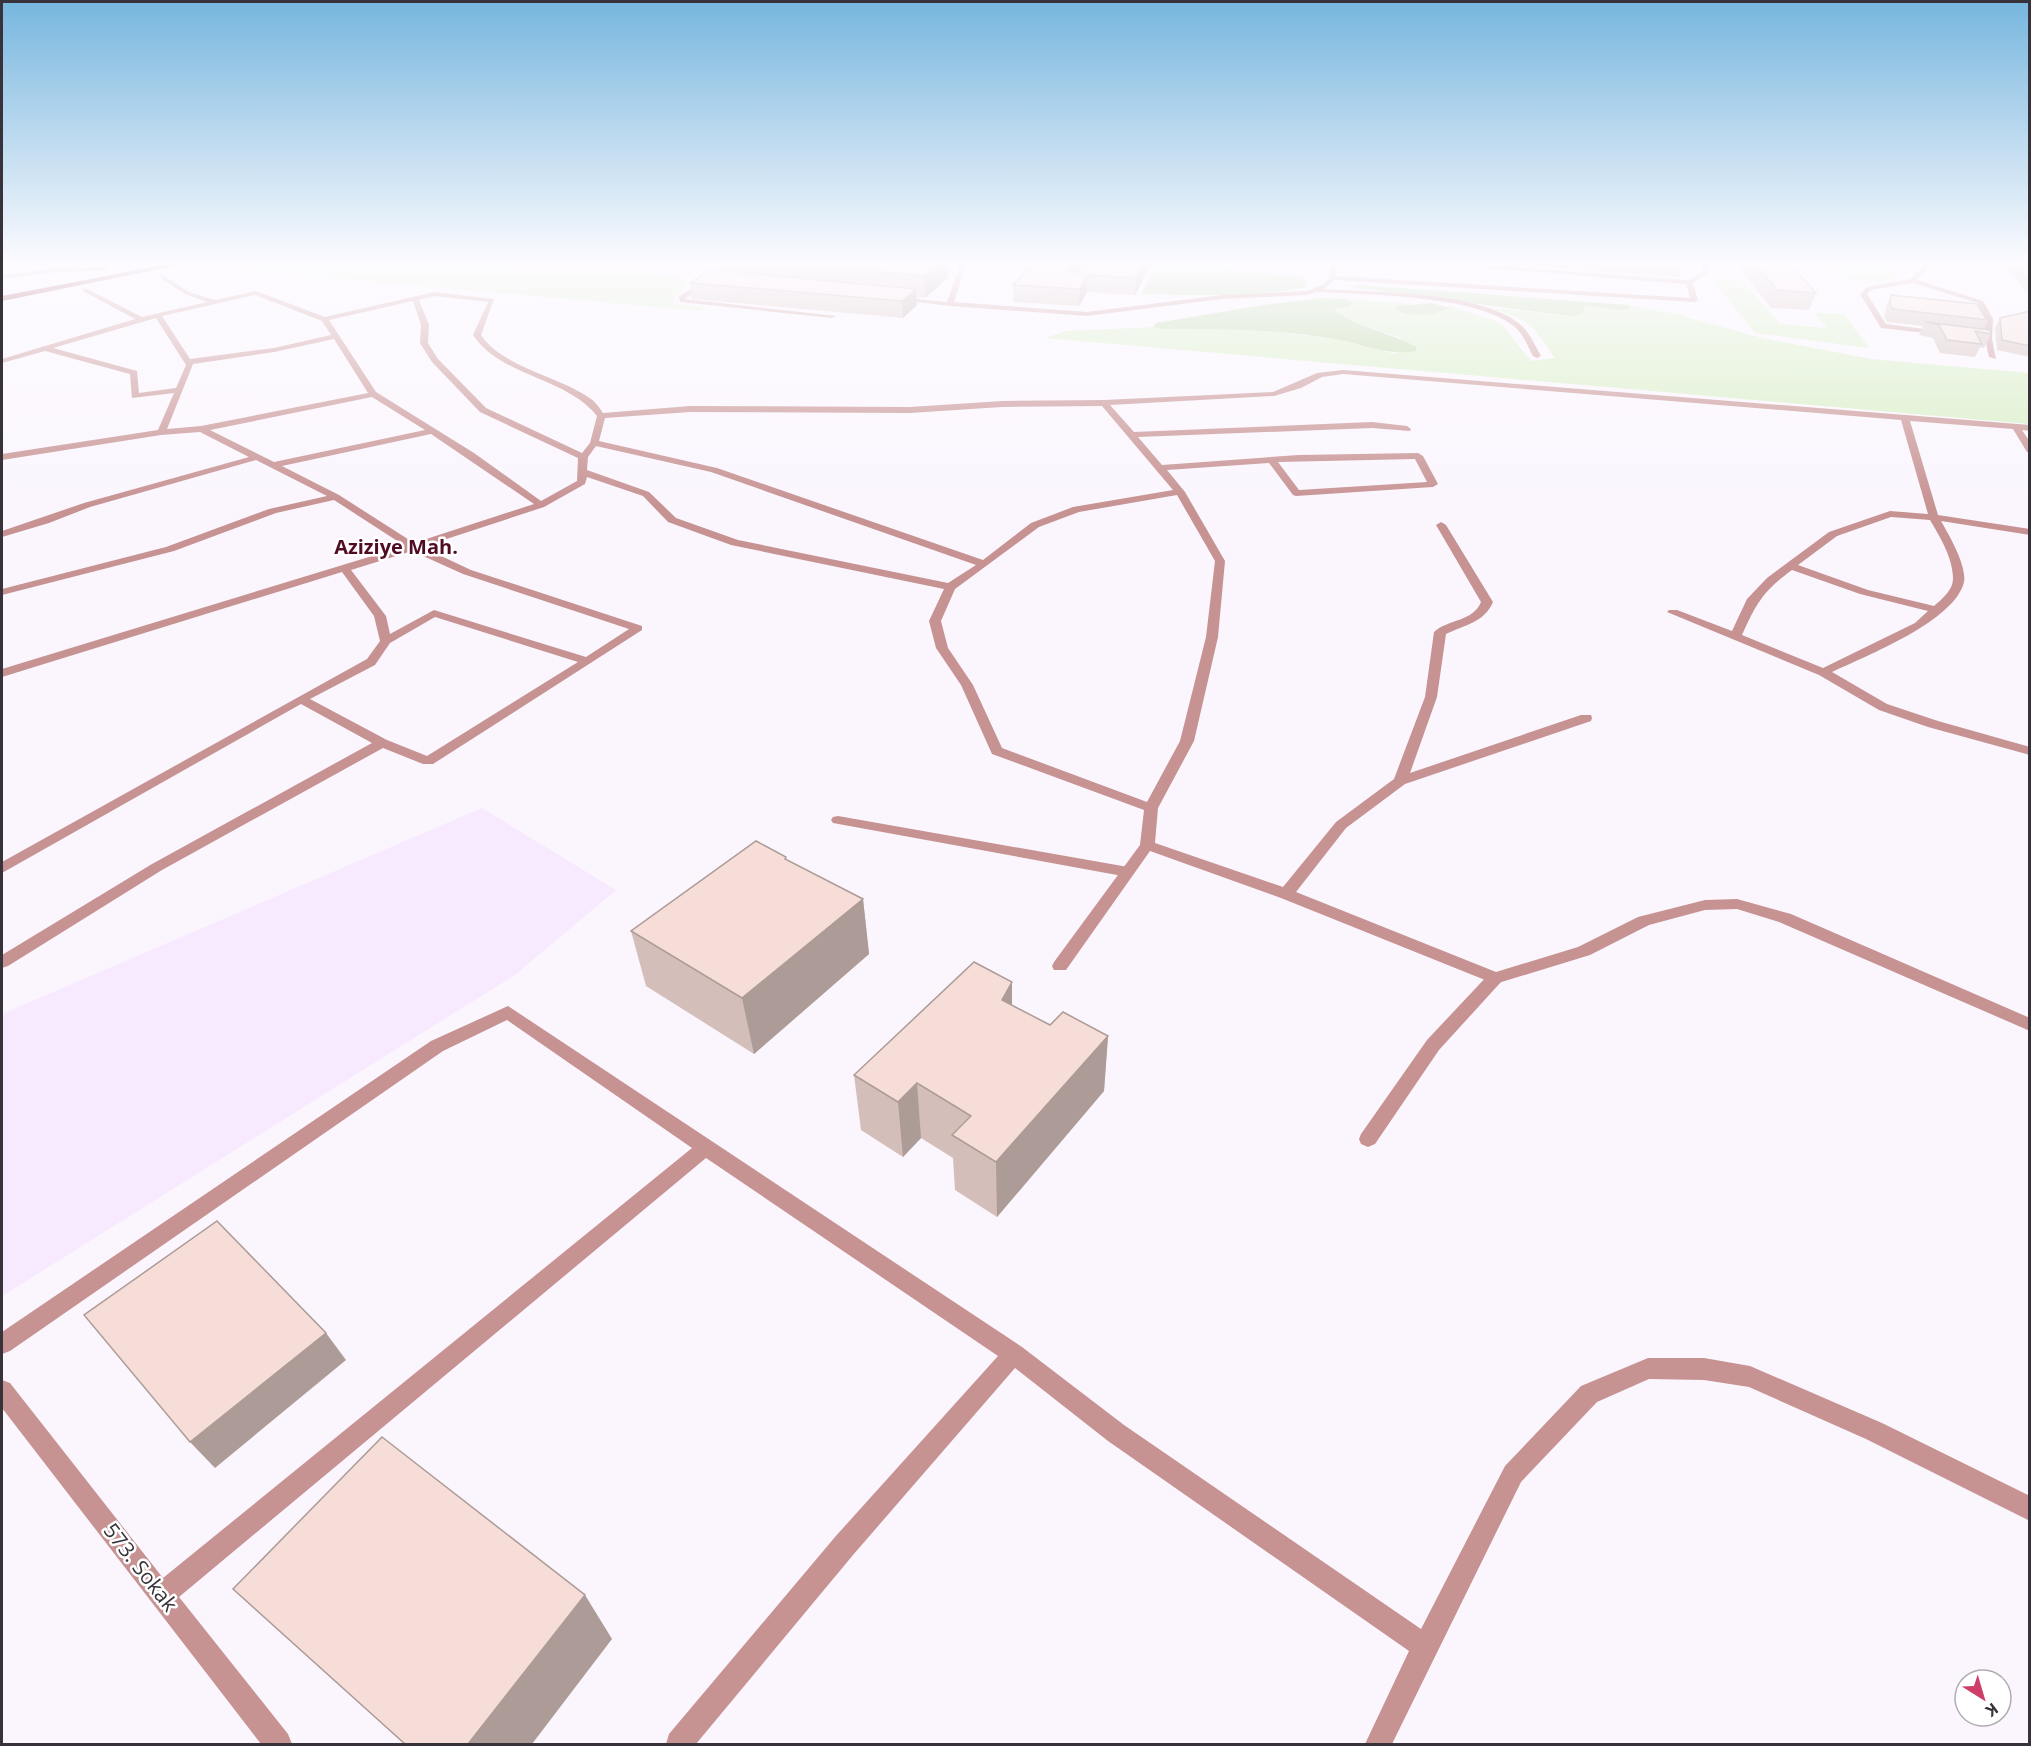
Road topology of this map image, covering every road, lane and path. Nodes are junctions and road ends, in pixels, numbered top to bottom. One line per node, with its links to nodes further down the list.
1 (59, 343): 9 (street)
2 (177, 343): 14 (street)
3 (303, 343): 14 (street)
4 (341, 343): 17 (street)
5 (424, 343): 32 (street)
6 (483, 343): 19 (street)
7 (1529, 343): 11 (street)
8 (1989, 343): 12 (street)
9 (44, 348): 10 (street); 13 (street)
10 (55, 351): 15 (street); 16 (street)
11 (1537, 356)
12 (1993, 357)
13 (2, 361)
14 (188, 362): 16 (street)
15 (2, 371)
16 (179, 390): 26 (street)
17 (373, 394): 23 (street); 25 (street)
18 (1104, 403): 19 (street); 20 (street); 27 (street)
19 (601, 416): 28 (street)
20 (1905, 418): 21 (street); 40 (street)
21 (2016, 427): 22 (street); 29 (street)
22 (2030, 428)
23 (201, 429): 26 (street); 31 (street)
24 (1407, 429): 27 (street)
25 (433, 431): 34 (street); 39 (street)
26 (161, 432): 30 (street)
27 (1131, 435): 35 (street)
28 (594, 444): 32 (street); 45 (street)
29 (2030, 450)
30 (2, 457)
31 (257, 457): 34 (street); 43 (street)
32 (583, 457): 36 (street)
33 (1272, 460): 33 (street); 35 (street)
34 (273, 465): 38 (street)
35 (1160, 468): 37 (street)
36 (583, 472): 39 (street); 48 (street)
37 (1180, 492): 45 (street); 62 (street)
38 (336, 497): 44 (street); 49 (street)
39 (541, 505): 44 (street)
40 (1934, 517): 42 (street); 46 (street); 50 (street)
41 (1441, 525): 61 (street)
42 (2030, 532)
43 (2, 534)
44 (413, 547): 47 (street); 54 (street)
45 (984, 564): 48 (street)
46 (1789, 565): 50 (street); 52 (street)
47 (344, 568): 53 (street); 56 (street)
48 (950, 587): 62 (street)
49 (2, 592)
50 (1937, 610): 55 (street)
51 (1672, 612): 52 (street)
52 (1735, 637): 55 (street)
53 (386, 641): 54 (street); 57 (street)
54 (588, 661): 59 (street)
55 (1823, 672): 60 (street)
56 (2, 673)
57 (301, 699): 59 (street); 65 (street)
58 (1586, 718): 61 (street)
59 (382, 743): 68 (street)
60 (2030, 752)
61 (1400, 781): 67 (street)
62 (1151, 808): 64 (street)
63 (838, 820): 66 (street)
64 (1147, 845): 66 (street); 67 (street)
65 (2, 868)
66 (1128, 872): 69 (street)
67 (1286, 894): 70 (street)
68 (2, 962)
69 (1060, 966)
70 (1495, 978): 71 (street); 72 (street)
71 (2030, 1025)
72 (1368, 1139)
73 (705, 1148): 74 (street); 75 (street); 78 (street)
74 (2, 1344)
75 (1014, 1354): 79 (street); 81 (street)
76 (2, 1391): 78 (street, 573. Sokak)
77 (2030, 1509): 79 (street)
78 (163, 1594): 80 (street, 573. Sokak)
79 (1425, 1647): 82 (street)
80 (278, 1744)
81 (679, 1744)
82 (1378, 1744)

